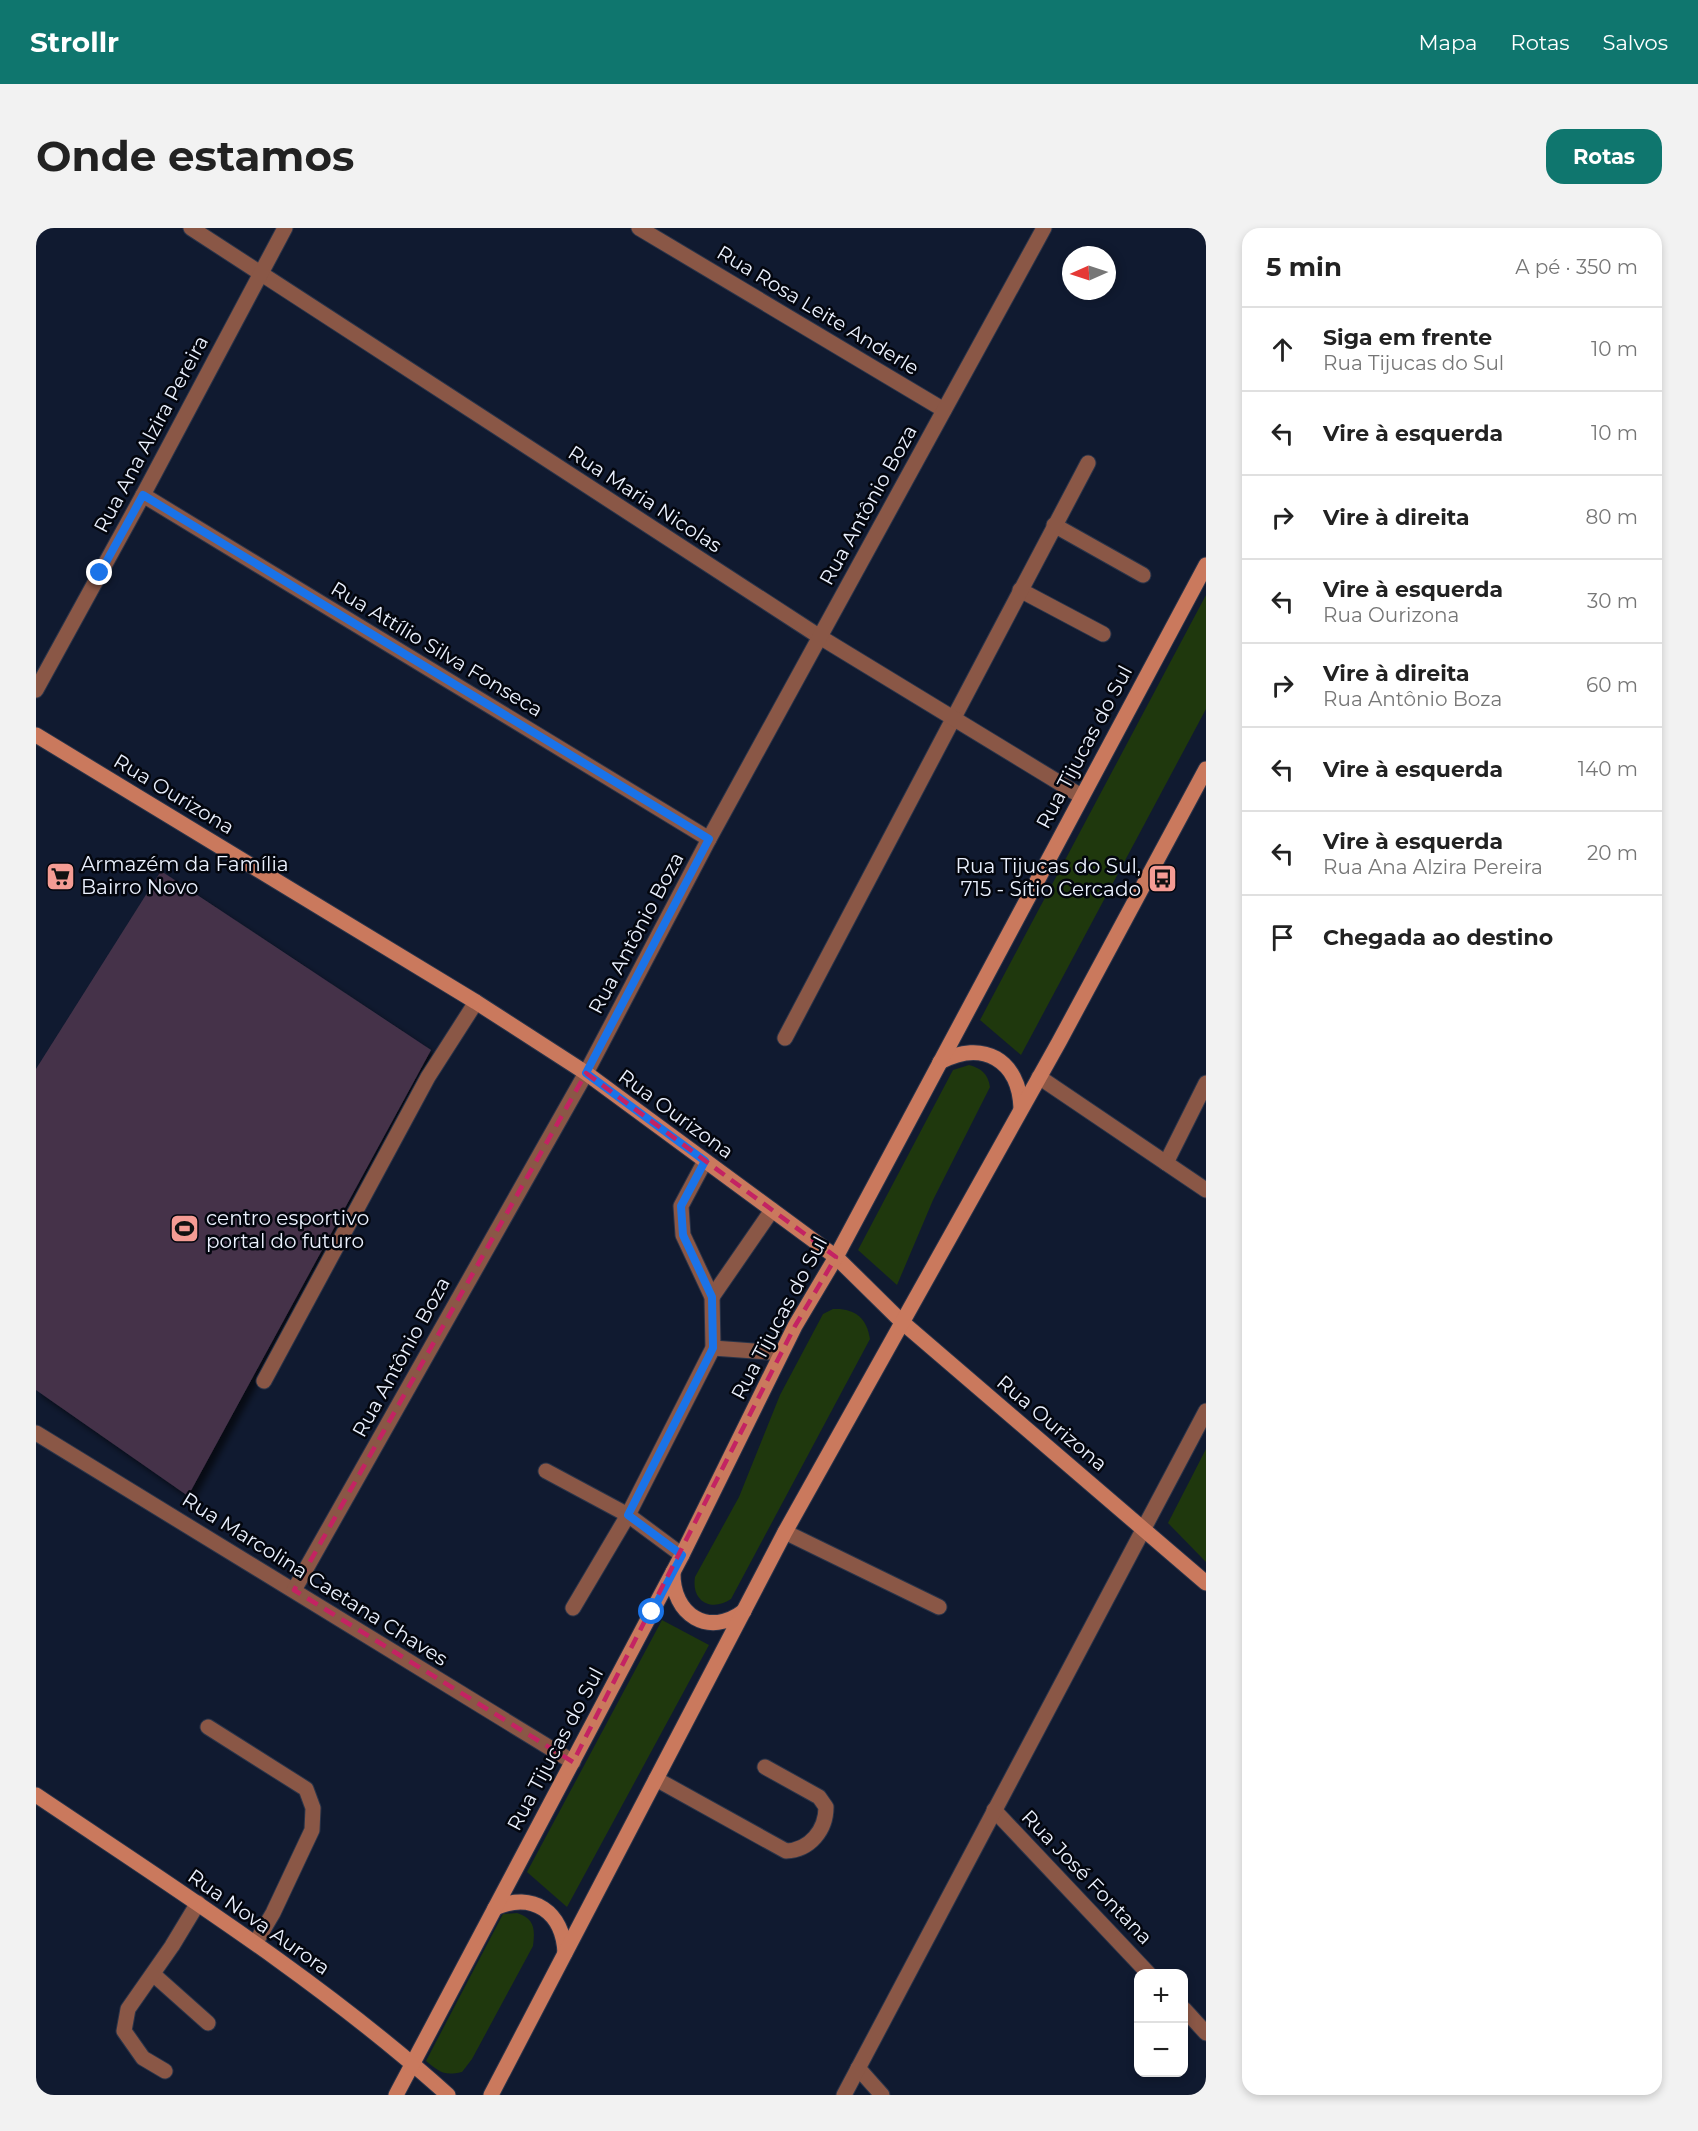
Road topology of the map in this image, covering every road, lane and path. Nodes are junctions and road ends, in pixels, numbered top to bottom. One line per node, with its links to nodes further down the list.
1 (191, 228): 5 (street, Rua Maria Nicolas)
2 (285, 228): 5 (street, Rua Ana Alzira Pereira)
3 (639, 228): 6 (street, Rua Rosa Leite Anderle)
4 (1044, 228): 6 (street, Rua Antônio Boza)
5 (260, 274): 8 (street, Rua Ana Alzira Pereira); 14 (street, Rua Maria Nicolas)
6 (944, 410): 14 (street, Rua Antônio Boza)
7 (1088, 463): 9 (street)
8 (143, 495): 15 (street, Rua Ana Alzira Pereira); 20 (street, Rua Attílio Silva Fonseca)
9 (1054, 525): 11 (street); 12 (street)
10 (1206, 565): 19 (main road, Rua Tijucas do Sul)
11 (1143, 575)
12 (1020, 590): 13 (street); 16 (street)
13 (1103, 633)
14 (820, 637): 16 (street, Rua Maria Nicolas); 20 (street, Rua Antônio Boza)
15 (36, 690)
16 (953, 718): 19 (street, Rua Maria Nicolas); 22 (street)
17 (36, 735): 21 (main road, Rua Ourizona)
18 (1206, 770): 25 (main road)
19 (1081, 796): 23 (main road, Rua Tijucas do Sul)
20 (709, 839): 24 (street, Rua Antônio Boza)
21 (476, 1002): 24 (main road, Rua Ourizona); 37 (street)
22 (785, 1038)
23 (940, 1062): 27 (main road); 32 (main road, Rua Tijucas do Sul)
24 (586, 1073): 28 (main road, Rua Ourizona); 47 (street, Rua Antônio Boza)
25 (1039, 1077): 27 (main road); 29 (street)
26 (1206, 1083): 29 (street)
27 (1021, 1108): 34 (main road)
28 (705, 1161): 31 (main road, Rua Ourizona); 33 (street)
29 (1166, 1163): 30 (street)
30 (1206, 1190)
31 (772, 1210): 32 (main road, Rua Ourizona); 33 (street)
32 (836, 1257): 34 (main road, Rua Ourizona); 36 (main road, Rua Tijucas do Sul)
33 (712, 1297): 35 (street)
34 (902, 1322): 42 (main road, Rua Ourizona); 43 (main road)
35 (713, 1348): 36 (street); 41 (street)
36 (781, 1353): 44 (main road, Rua Tijucas do Sul)
37 (264, 1381)
38 (1206, 1411): 42 (street)
39 (36, 1433): 47 (street, Rua Marcolina Caetana Chaves)
40 (546, 1470): 41 (street)
41 (628, 1515): 44 (street); 48 (street)
42 (1143, 1528): 46 (main road, Rua Ourizona); 56 (street)
43 (785, 1532): 49 (street); 50 (main road)
44 (682, 1555): 45 (main road, Rua Tijucas do Sul)
45 (673, 1572): 50 (main road); 52 (main road, Rua Tijucas do Sul)
46 (1206, 1583)
47 (294, 1590): 52 (street, Rua Marcolina Caetana Chaves)
48 (573, 1608)
49 (939, 1608)
50 (744, 1611): 54 (main road)
51 (208, 1727): 59 (street)
52 (573, 1762): 58 (main road, Rua Tijucas do Sul)
53 (765, 1767): 54 (street)
54 (656, 1779): 60 (main road)
55 (36, 1795): 57 (main road, Rua Nova Aurora)
56 (994, 1810): 61 (street, Rua José Fontana); 67 (street)
57 (198, 1904): 59 (main road, Rua Nova Aurora); 62 (street)
58 (495, 1908): 60 (main road); 66 (main road, Rua Tijucas do Sul)
59 (256, 1942): 66 (main road, Rua Nova Aurora)
60 (565, 1953): 71 (main road)
61 (1144, 1969)
62 (153, 1974): 64 (street); 68 (street)
63 (1188, 2013): 65 (street)
64 (208, 2023)
65 (1206, 2033)
66 (413, 2064): 69 (main road, Rua Tijucas do Sul); 70 (main road, Rua Nova Aurora)
67 (858, 2068): 72 (street); 73 (street)
68 (165, 2071)
69 (396, 2095)
70 (448, 2095)
71 (491, 2095)
72 (844, 2095)
73 (882, 2095)

